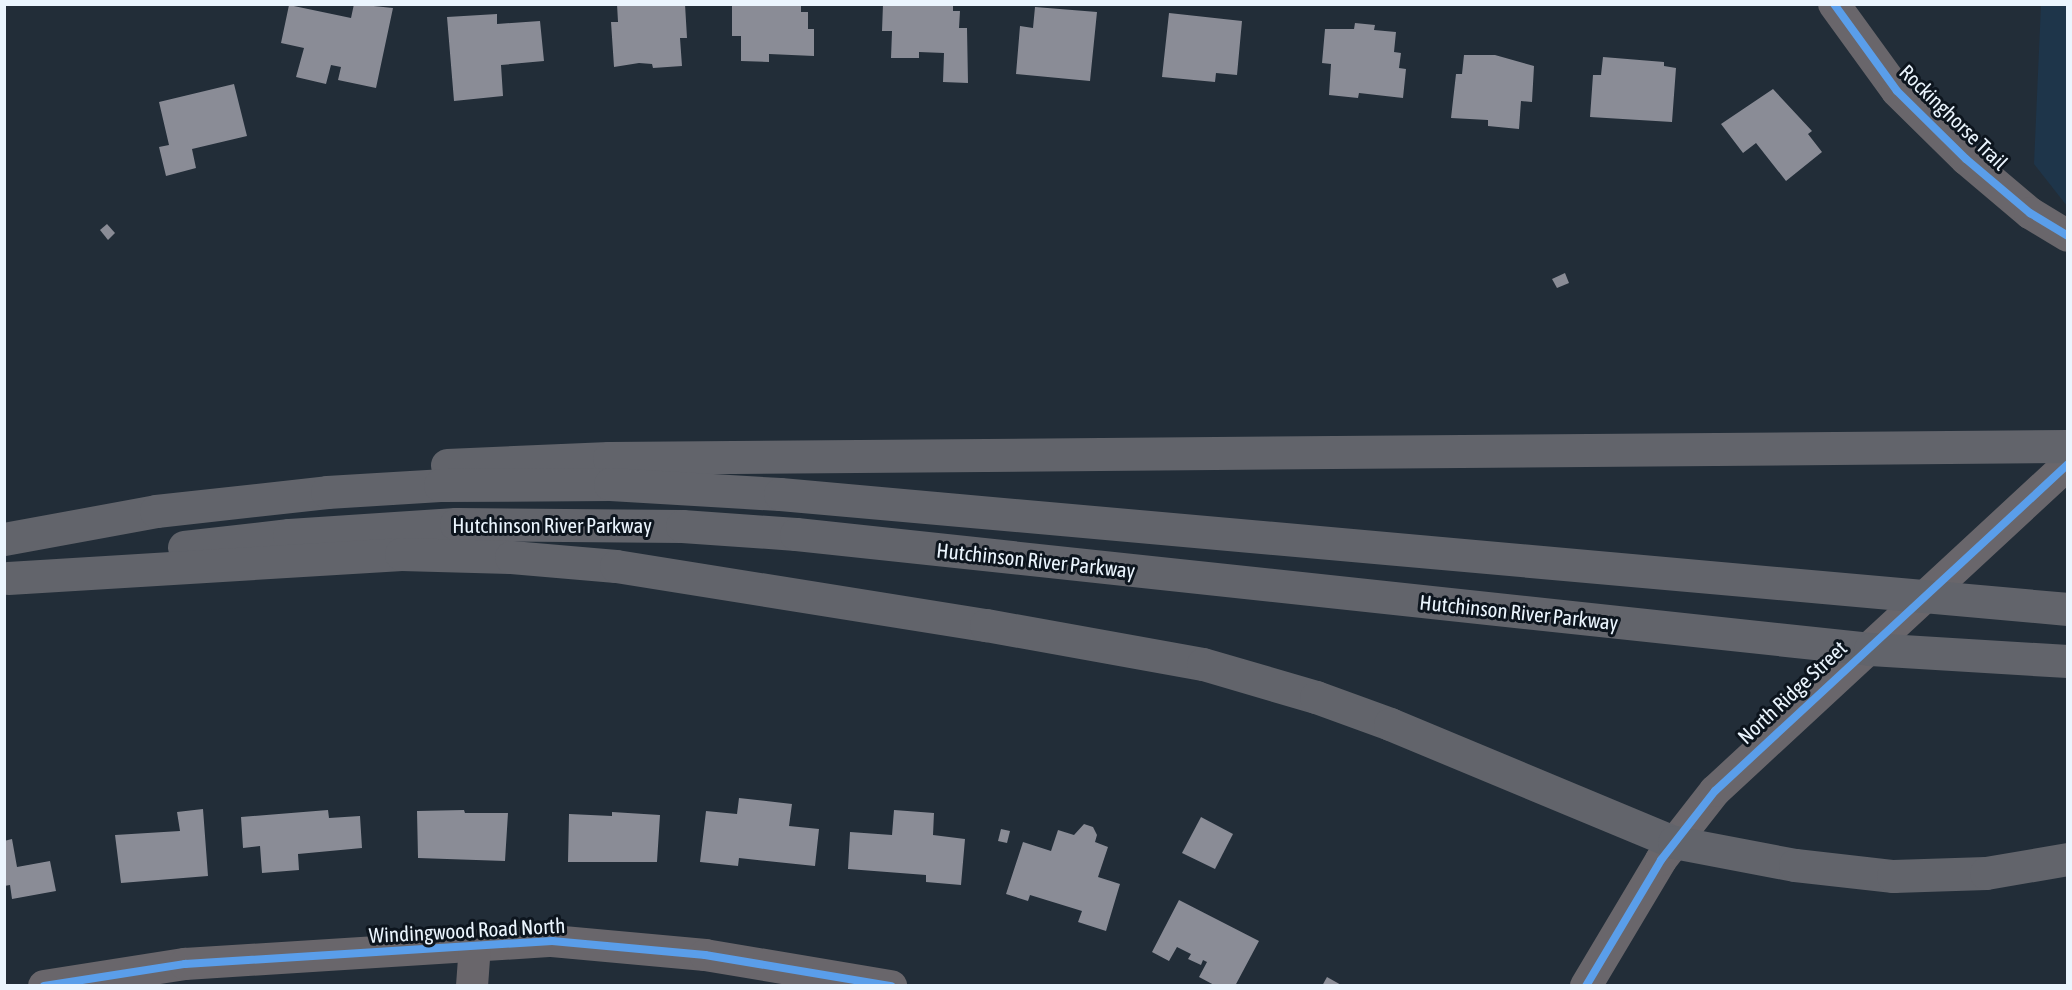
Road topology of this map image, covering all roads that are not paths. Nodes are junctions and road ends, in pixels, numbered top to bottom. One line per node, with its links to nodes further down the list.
1 (1834, 4): 2 (street, Rockinghorse Trail)
2 (2067, 236)
3 (2067, 446): 5 (highway)
4 (2067, 464): 10 (street, North Ridge Street)
5 (213, 504): 6 (highway, Hutchinson River Parkway); 8 (highway, Hutchinson River Parkway)
6 (4, 539)
7 (6, 578): 9 (highway, Hutchinson River Parkway); 10 (highway)
8 (2067, 609)
9 (2067, 661)
10 (1674, 842): 11 (highway); 16 (street, North Ridge Street)
11 (2067, 860)
12 (475, 945): 13 (street, Windingwood Road North); 14 (street); 15 (street, Windingwood Road North)
13 (44, 986)
14 (471, 986)
15 (891, 986)
16 (1586, 986)

